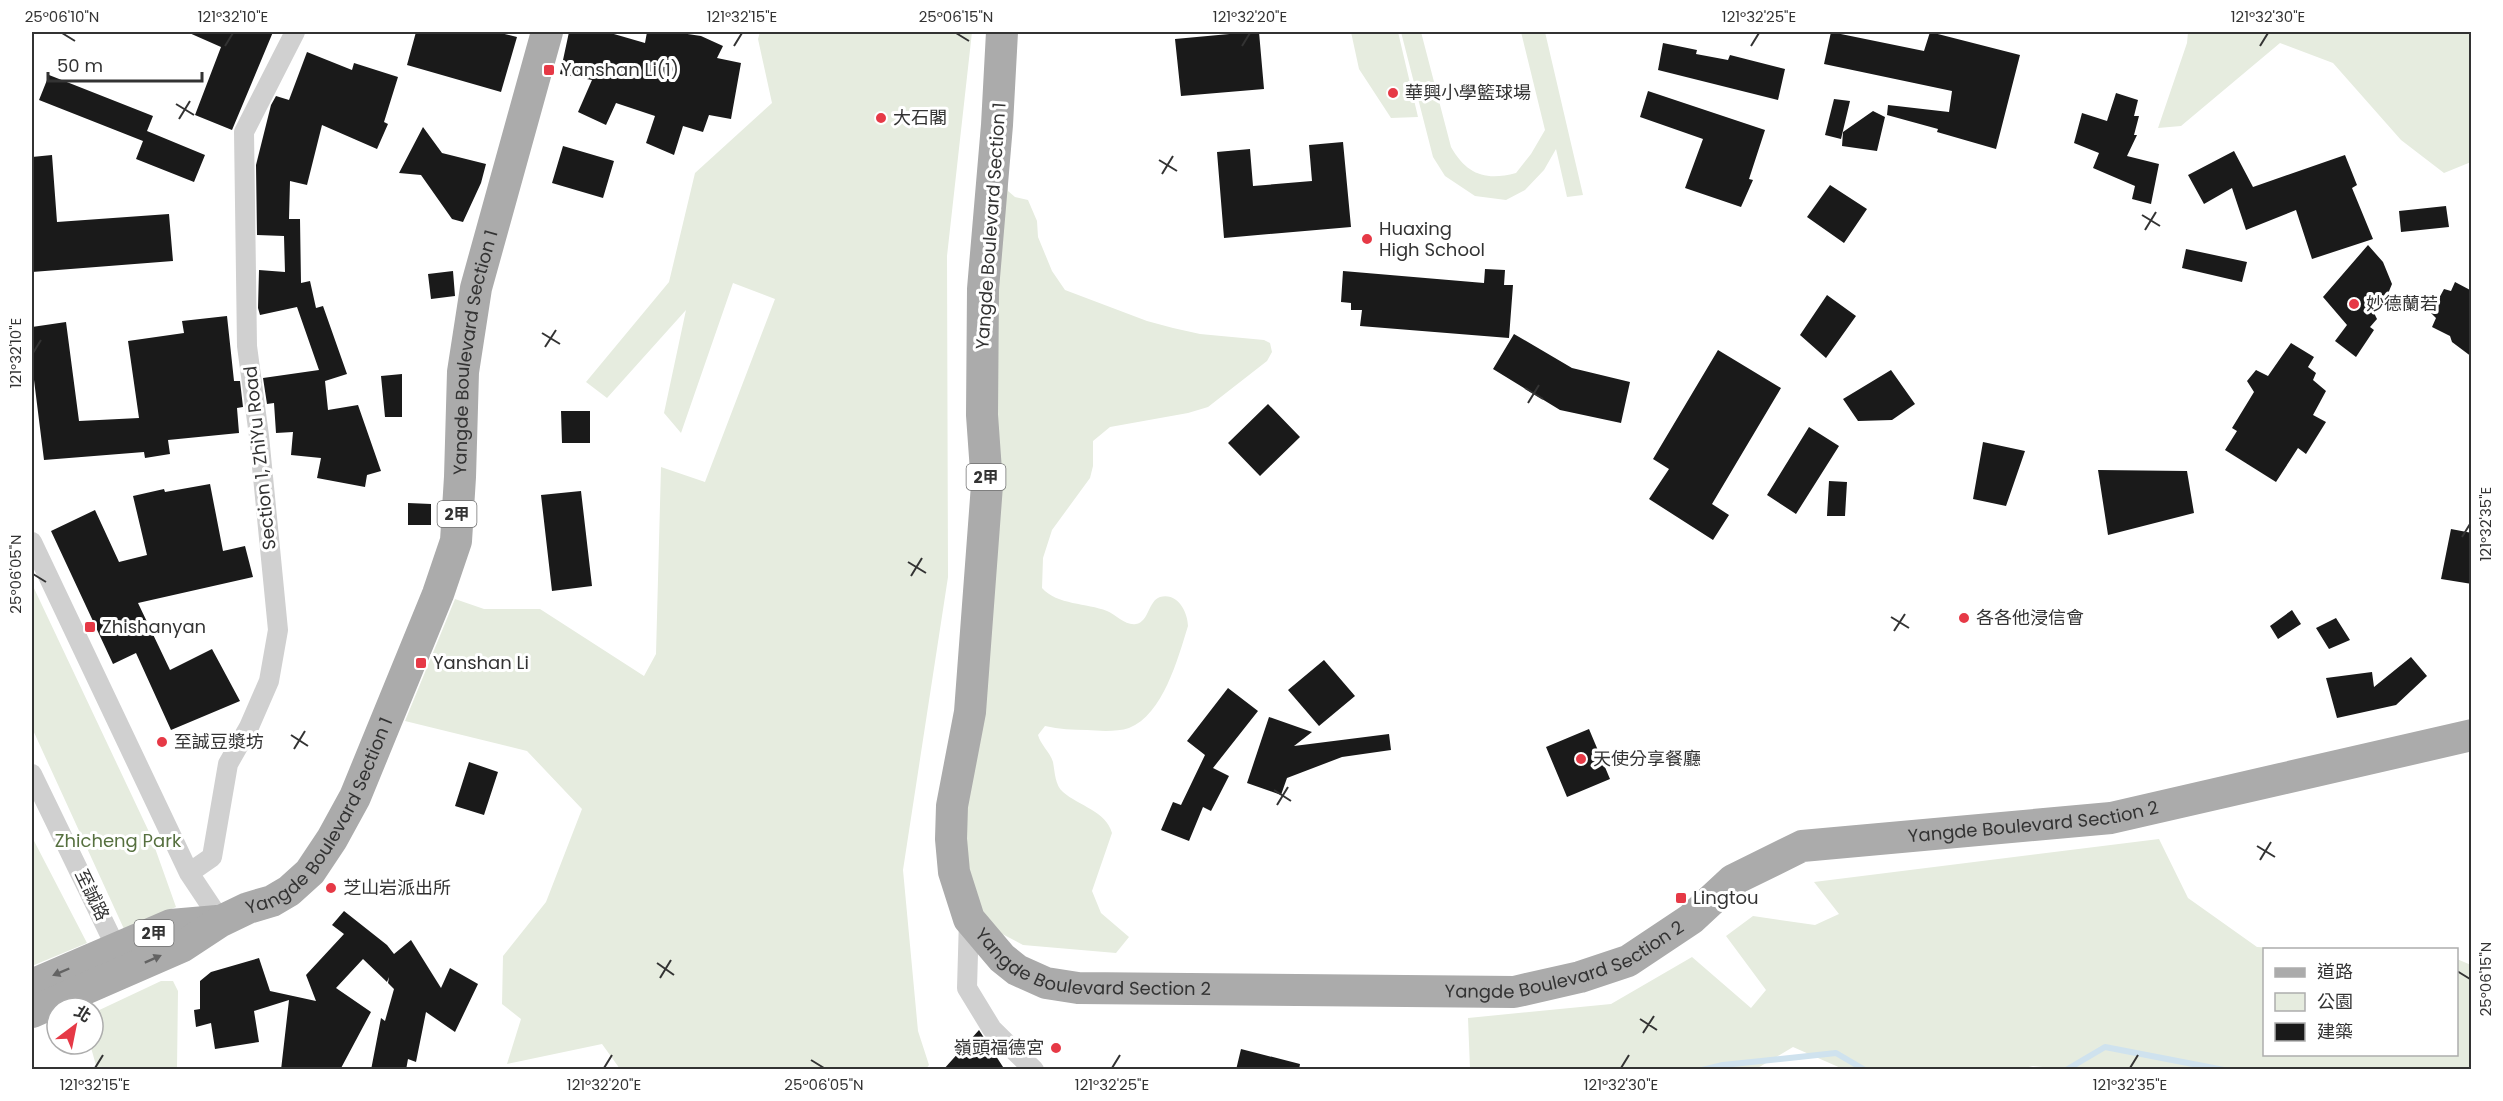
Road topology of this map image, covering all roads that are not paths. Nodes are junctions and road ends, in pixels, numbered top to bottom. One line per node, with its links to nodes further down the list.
1 (295, 32): 7 (street, Section 1, ZhiYu Road)
2 (547, 32): 9 (main road, Yangde Boulevard Section 1 / 2甲)
3 (1002, 32): 8 (main road, Yangde Boulevard Section 1 / 2甲)
4 (32, 542): 7 (street)
5 (2472, 735): 8 (main road, Yangde Boulevard Section 2 / 2甲)
6 (32, 774): 10 (street, 至誠路)
7 (189, 873): 9 (street)
8 (969, 919): 13 (street)
9 (221, 921): 10 (main road, 2甲)
10 (99, 965): 11 (main road, 2甲, one-way to 11); 12 (main road, 2甲)
11 (32, 985)
12 (32, 1012)
13 (1034, 1070)

